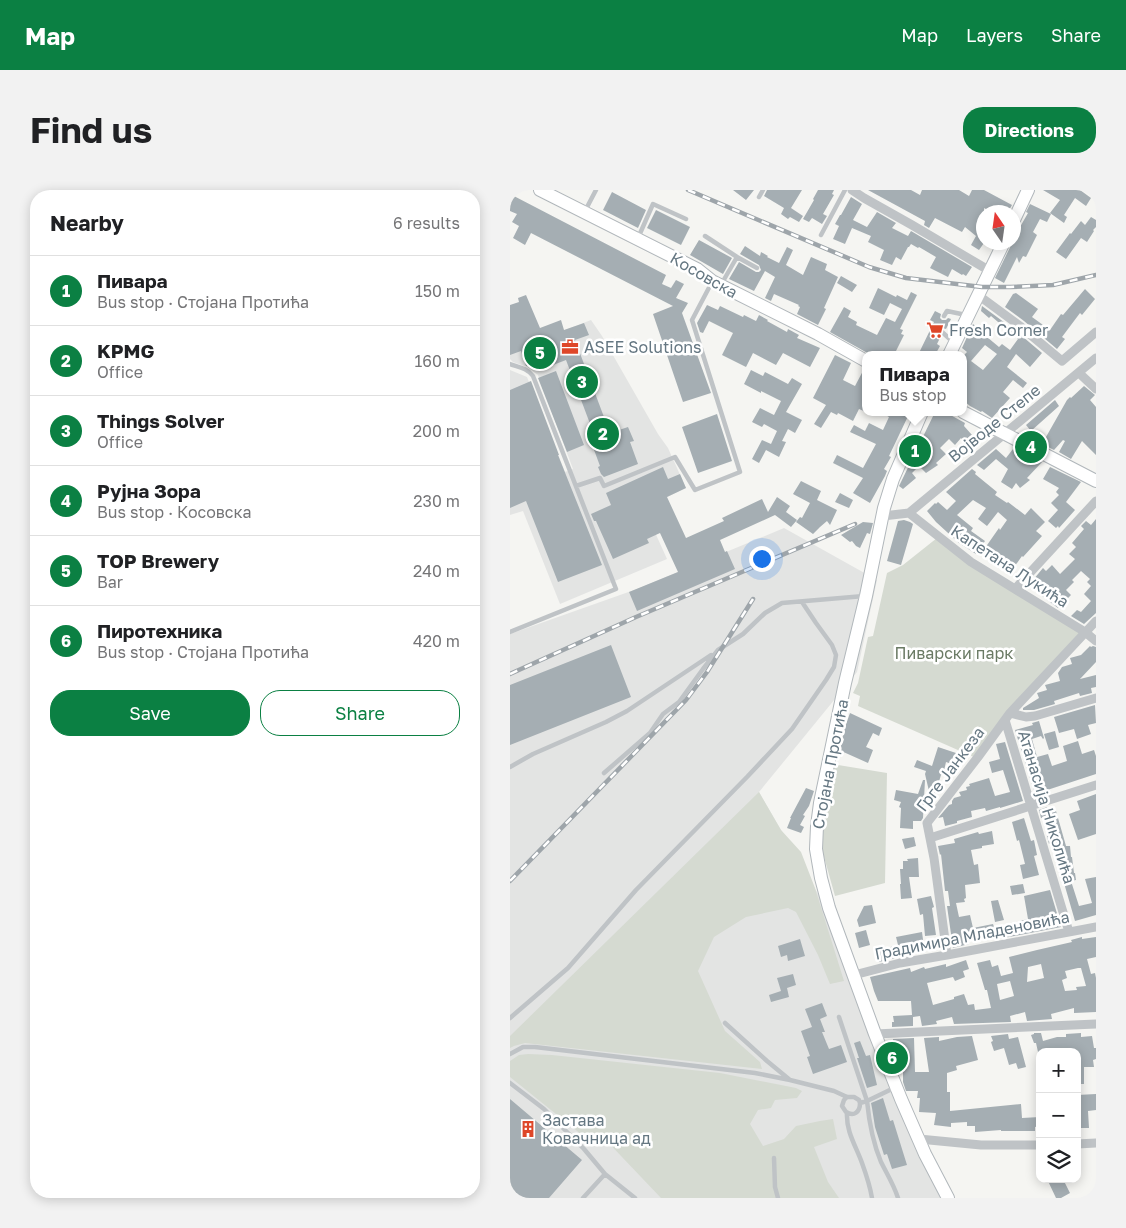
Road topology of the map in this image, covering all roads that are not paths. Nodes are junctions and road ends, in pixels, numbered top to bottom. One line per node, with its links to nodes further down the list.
1 (540, 190): 8 (main road, Косовска)
2 (596, 190): 8 (lane)
3 (763, 190): 6 (lane)
4 (850, 190): 10 (lane); 16 (street)
5 (1028, 190): 7 (main road)
6 (759, 197)
7 (1021, 206)
8 (584, 212): 12 (main road, Косовска)
9 (686, 220): 12 (lane)
10 (821, 235)
11 (705, 236): 14 (lane)
12 (638, 239): 17 (main road, Косовска)
13 (1000, 250): 16 (main road)
14 (737, 257): 15 (lane); 17 (lane)
15 (757, 268)
16 (990, 271): 18 (main road)
17 (716, 283): 26 (main road, Косовска); 34 (lane)
18 (978, 295): 19 (main road); 22 (street)
19 (968, 315): 20 (lane); 23 (main road)
20 (944, 316)
21 (941, 332): 23 (lane)
22 (1096, 332)
23 (955, 343): 24 (main road)
24 (951, 351)
25 (1096, 358): 28 (street, Војводе Степе)
26 (862, 359)
27 (510, 364): 34 (lane)
28 (1079, 373): 29 (street); 32 (street, Војводе Степе)
29 (1096, 389)
30 (967, 414): 32 (main road)
31 (920, 416): 37 (main road, Стојана Протића)
32 (1004, 434): 33 (main road); 36 (street, Војводе Степе)
33 (1096, 481)
34 (576, 486): 42 (lane)
35 (1096, 501): 38 (street)
36 (909, 513): 37 (street); 38 (street, Капетана Лукића)
37 (883, 516): 39 (main road, Стојана Протића)
38 (1015, 589): 43 (street, Капетана Лукића)
39 (866, 596): 40 (lane); 56 (main road, Стојана Протића)
40 (802, 602): 45 (lane); 58 (lane)
41 (1096, 621): 43 (street, Грге Јанкеза)
42 (510, 632)
43 (1085, 632): 44 (street, Капетана Лукића); 47 (street, Грге Јанкеза)
44 (1096, 641)
45 (718, 650): 48 (lane); 49 (lane)
46 (1096, 698): 47 (street)
47 (1007, 716): 51 (street, Атанасија Николића); 52 (street, Грге Јанкеза)
48 (510, 767)
49 (604, 773)
50 (1096, 785): 51 (street)
51 (1031, 805): 52 (street); 54 (street, Атанасија Николића)
52 (930, 838): 55 (street, Грге Јанкеза)
53 (1096, 926): 54 (street, Градимира Младеновића)
54 (1068, 932): 55 (street, Градимира Младеновића)
55 (947, 955): 56 (street, Градимира Младеновића)
56 (854, 975): 61 (main road, Стојана Протића)
57 (839, 1017): 67 (lane)
58 (510, 1018)
59 (725, 1023): 63 (lane)
60 (1096, 1024): 61 (street)
61 (875, 1034): 65 (main road, Стојана Протића)
62 (510, 1054): 63 (lane)
63 (790, 1080): 66 (lane)
64 (510, 1083): 75 (lane)
65 (896, 1087): 67 (lane); 70 (main road, Стојана Протића)
66 (847, 1097): 68 (lane); 69 (lane)
67 (866, 1101): 68 (lane); 80 (lane)
68 (860, 1104): 69 (lane)
69 (847, 1113): 79 (lane)
70 (920, 1139): 73 (street); 81 (main road, Стојана Протића)
71 (1096, 1143): 72 (street)
72 (1081, 1144)
73 (1036, 1145)
74 (774, 1158): 78 (lane)
75 (605, 1174): 76 (lane); 77 (lane)
76 (583, 1198)
77 (635, 1198)
78 (778, 1198)
79 (872, 1198)
80 (898, 1198)
81 (948, 1198)

